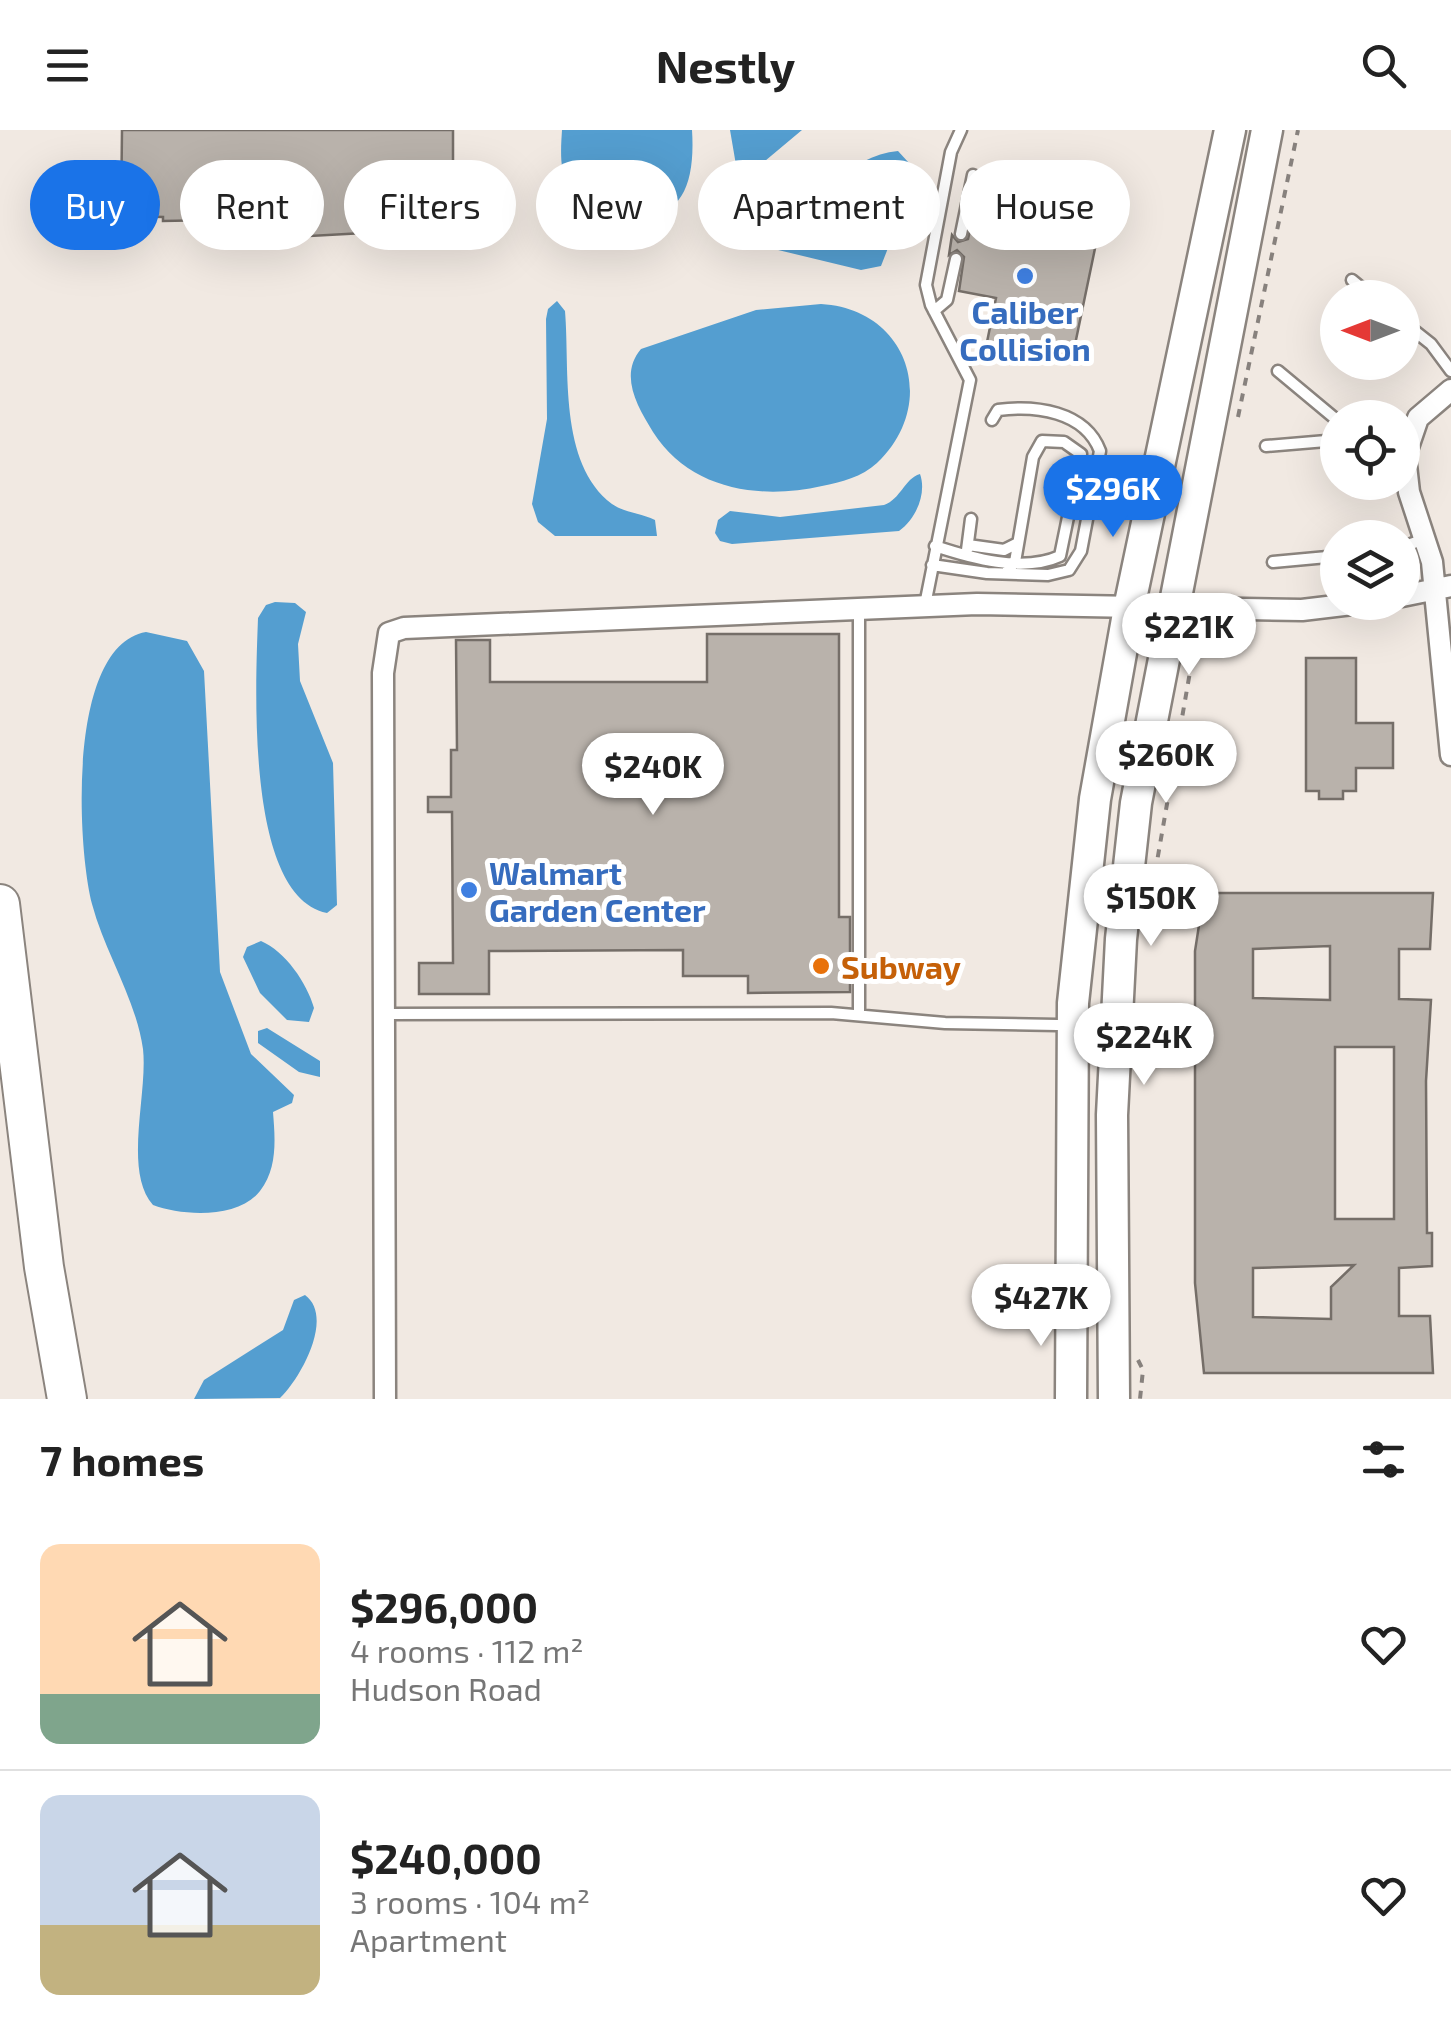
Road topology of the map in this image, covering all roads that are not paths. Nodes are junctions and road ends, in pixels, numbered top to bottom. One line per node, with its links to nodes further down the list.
1 (961, 130): 5 (lane)
2 (1230, 130): 29 (street)
3 (1267, 130): 30 (street)
4 (956, 259): 5 (lane)
5 (934, 311): 20 (lane)
6 (1420, 335): 8 (lane)
7 (1278, 371): 10 (lane)
8 (1451, 371)
9 (1451, 390): 11 (street)
10 (1320, 406)
11 (1420, 418)
12 (992, 420): 26 (lane)
13 (1320, 442): 14 (lane)
14 (1266, 446)
15 (1413, 500): 17 (street)
16 (971, 519): 21 (lane)
17 (1426, 539): 18 (lane); 27 (street)
18 (1420, 541)
19 (1016, 544): 21 (lane); 23 (lane); 23 (lane)
20 (935, 546): 21 (lane); 25 (lane)
21 (967, 550): 23 (lane)
22 (1320, 558): 24 (lane)
23 (1014, 562): 26 (lane)
24 (1273, 562)
25 (932, 565): 26 (lane); 28 (lane)
26 (1006, 573)
27 (1442, 588): 33 (street)
28 (925, 605): 29 (street); 32 (street)
29 (1129, 608): 30 (street); 37 (street)
30 (1172, 608): 31 (street); 38 (street)
31 (1320, 608)
32 (860, 610): 35 (street); 36 (lane)
33 (1451, 755)
34 (0, 904): 40 (highway)
35 (384, 1014): 36 (lane); 41 (street)
36 (860, 1014): 37 (lane)
37 (1072, 1024): 38 (lane); 42 (street)
38 (1116, 1026): 39 (street)
39 (1128, 1392)
40 (67, 1399)
41 (385, 1399)
42 (1071, 1399)

